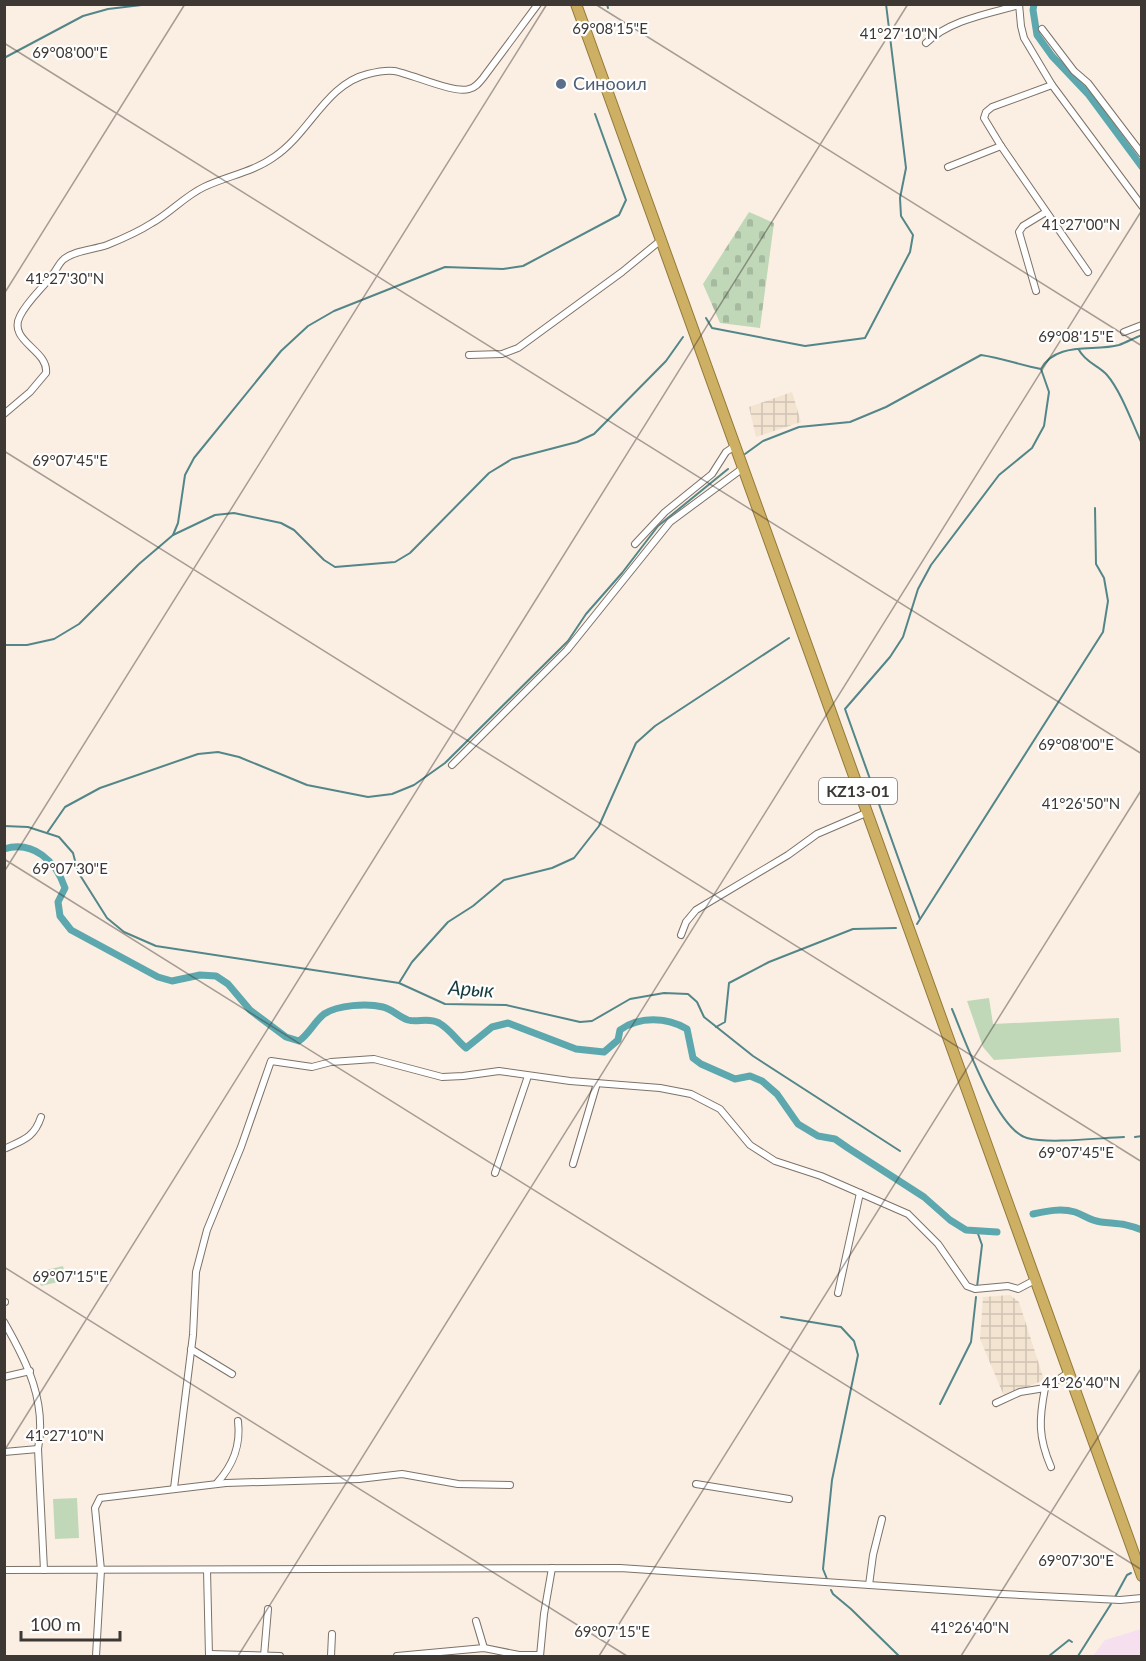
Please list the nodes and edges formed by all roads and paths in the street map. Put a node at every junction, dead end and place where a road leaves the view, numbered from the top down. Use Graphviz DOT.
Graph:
graph roads {
  1 [pos="538,4"];
  2 [pos="576,4"];
  3 [pos="1019,5"];
  4 [pos="1042,29"];
  5 [pos="926,43"];
  6 [pos="1052,85"];
  7 [pos="1001,146"];
  8 [pos="1142,154"];
  9 [pos="948,167"];
  10 [pos="1142,206"];
  11 [pos="1046,212"];
  12 [pos="661,240"];
  13 [pos="1088,272"];
  14 [pos="1036,291"];
  15 [pos="1142,325"];
  16 [pos="1124,332"];
  17 [pos="469,354"];
  18 [pos="4,414"];
  19 [pos="735,446"];
  20 [pos="743,468"];
  21 [pos="635,544"];
  22 [pos="452,765"];
  23 [pos="866,813"];
  24 [pos="681,935"];
  25 [pos="528,1076"];
  26 [pos="597,1083"];
  27 [pos="41,1117"];
  28 [pos="4,1149"];
  29 [pos="573,1164"];
  30 [pos="495,1173"];
  31 [pos="860,1193"];
  32 [pos="1035,1280"];
  33 [pos="838,1293"];
  34 [pos="4,1322"];
  35 [pos="191,1349"];
  36 [pos="30,1371"];
  37 [pos="1068,1373"];
  38 [pos="232,1374"];
  39 [pos="4,1377"];
  40 [pos="1045,1388"];
  41 [pos="996,1403"];
  42 [pos="238,1421"];
  43 [pos="38,1449"];
  44 [pos="4,1452"];
  45 [pos="1051,1467"];
  46 [pos="216,1484"];
  47 [pos="696,1484"];
  48 [pos="510,1485"];
  49 [pos="174,1488"];
  50 [pos="789,1499"];
  51 [pos="882,1519"];
  52 [pos="552,1568"];
  53 [pos="4,1570"];
  54 [pos="44,1570"];
  55 [pos="101,1570"];
  56 [pos="207,1570"];
  57 [pos="1142,1576"];
  58 [pos="869,1585"];
  59 [pos="1142,1598"];
  60 [pos="268,1609"];
  61 [pos="476,1621"];
  62 [pos="332,1634"];
  63 [pos="484,1648"];
  64 [pos="209,1655"];
  65 [pos="540,1655"];
  66 [pos="96,1656"];
  67 [pos="264,1656"];
  68 [pos="280,1656"];
  69 [pos="331,1656"];
  70 [pos="397,1656"];
  71 [pos="419,1656"];
  1 -- 18 [label="street"];
  2 -- 12 [label="highway, KZ13-01"];
  3 -- 5 [label="street"];
  3 -- 6 [label="street"];
  4 -- 8 [label="street"];
  6 -- 7 [label="street"];
  6 -- 10 [label="street"];
  7 -- 9 [label="street"];
  7 -- 11 [label="street"];
  11 -- 13 [label="street"];
  11 -- 14 [label="street"];
  12 -- 17 [label="street"];
  12 -- 19 [label="highway, KZ13-01"];
  15 -- 16 [label="street"];
  19 -- 20 [label="highway, KZ13-01"];
  19 -- 21 [label="street"];
  20 -- 22 [label="street"];
  20 -- 23 [label="highway, KZ13-01"];
  23 -- 24 [label="street"];
  23 -- 32 [label="highway, KZ13-01"];
  25 -- 26 [label="street"];
  25 -- 30 [label="street"];
  25 -- 35 [label="street"];
  26 -- 29 [label="street"];
  26 -- 31 [label="street"];
  27 -- 28 [label="street"];
  31 -- 32 [label="street"];
  31 -- 33 [label="street"];
  32 -- 37 [label="highway, KZ13-01"];
  34 -- 36 [label="street"];
  35 -- 38 [label="street"];
  35 -- 49 [label="street"];
  36 -- 39 [label="street"];
  36 -- 43 [label="street"];
  37 -- 40 [label="street"];
  37 -- 57 [label="highway, KZ13-01"];
  40 -- 41 [label="street"];
  40 -- 45 [label="street"];
  42 -- 46 [label="street"];
  43 -- 44 [label="street"];
  43 -- 54 [label="street"];
  46 -- 48 [label="street"];
  46 -- 49 [label="street"];
  47 -- 50 [label="street"];
  49 -- 55 [label="street"];
  51 -- 58 [label="street"];
  52 -- 56 [label="street"];
  52 -- 58 [label="street"];
  52 -- 65 [label="street"];
  53 -- 54 [label="street"];
  54 -- 55 [label="street"];
  55 -- 56 [label="street"];
  55 -- 66 [label="street"];
  56 -- 64 [label="street"];
  58 -- 59 [label="street"];
  60 -- 67 [label="street"];
  61 -- 63 [label="street"];
  62 -- 69 [label="street"];
  63 -- 65 [label="street"];
  63 -- 71 [label="street"];
  64 -- 67 [label="street"];
  67 -- 68 [label="street"];
  70 -- 71 [label="street"];
}
